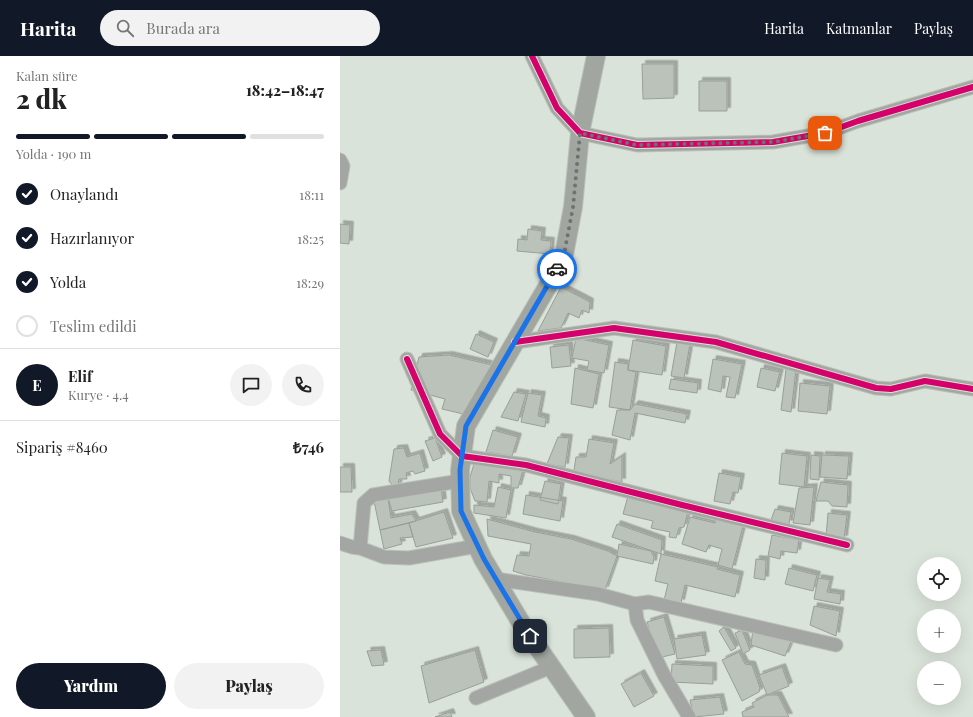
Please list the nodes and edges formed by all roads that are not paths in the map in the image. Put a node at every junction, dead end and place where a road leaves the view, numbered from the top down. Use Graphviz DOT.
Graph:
graph roads {
  1 [pos="532,56"];
  2 [pos="596,56"];
  3 [pos="973,87"];
  4 [pos="580,133"];
  5 [pos="340,160"];
  6 [pos="340,183"];
  7 [pos="515,342"];
  8 [pos="407,359"];
  9 [pos="973,389"];
  10 [pos="462,456"];
  11 [pos="460,481"];
  12 [pos="340,543"];
  13 [pos="847,545"];
  14 [pos="477,546"];
  15 [pos="360,548"];
  16 [pos="495,578"];
  17 [pos="635,604"];
  18 [pos="836,645"];
  19 [pos="551,667"];
  20 [pos="476,698"];
  21 [pos="586,717"];
  22 [pos="689,717"];
  1 -- 4 [label="street"];
  2 -- 4 [label="main road"];
  3 -- 4 [label="street"];
  4 -- 7 [label="main road"];
  5 -- 6 [label="street"];
  7 -- 9 [label="street"];
  7 -- 10 [label="main road"];
  8 -- 10 [label="street"];
  10 -- 11 [label="main road"];
  10 -- 13 [label="street"];
  11 -- 14 [label="main road"];
  11 -- 15 [label="street"];
  12 -- 15 [label="street"];
  14 -- 15 [label="street"];
  14 -- 16 [label="main road"];
  16 -- 17 [label="street"];
  16 -- 19 [label="main road"];
  17 -- 18 [label="street"];
  17 -- 22 [label="street"];
  19 -- 20 [label="street"];
  19 -- 21 [label="main road"];
}
